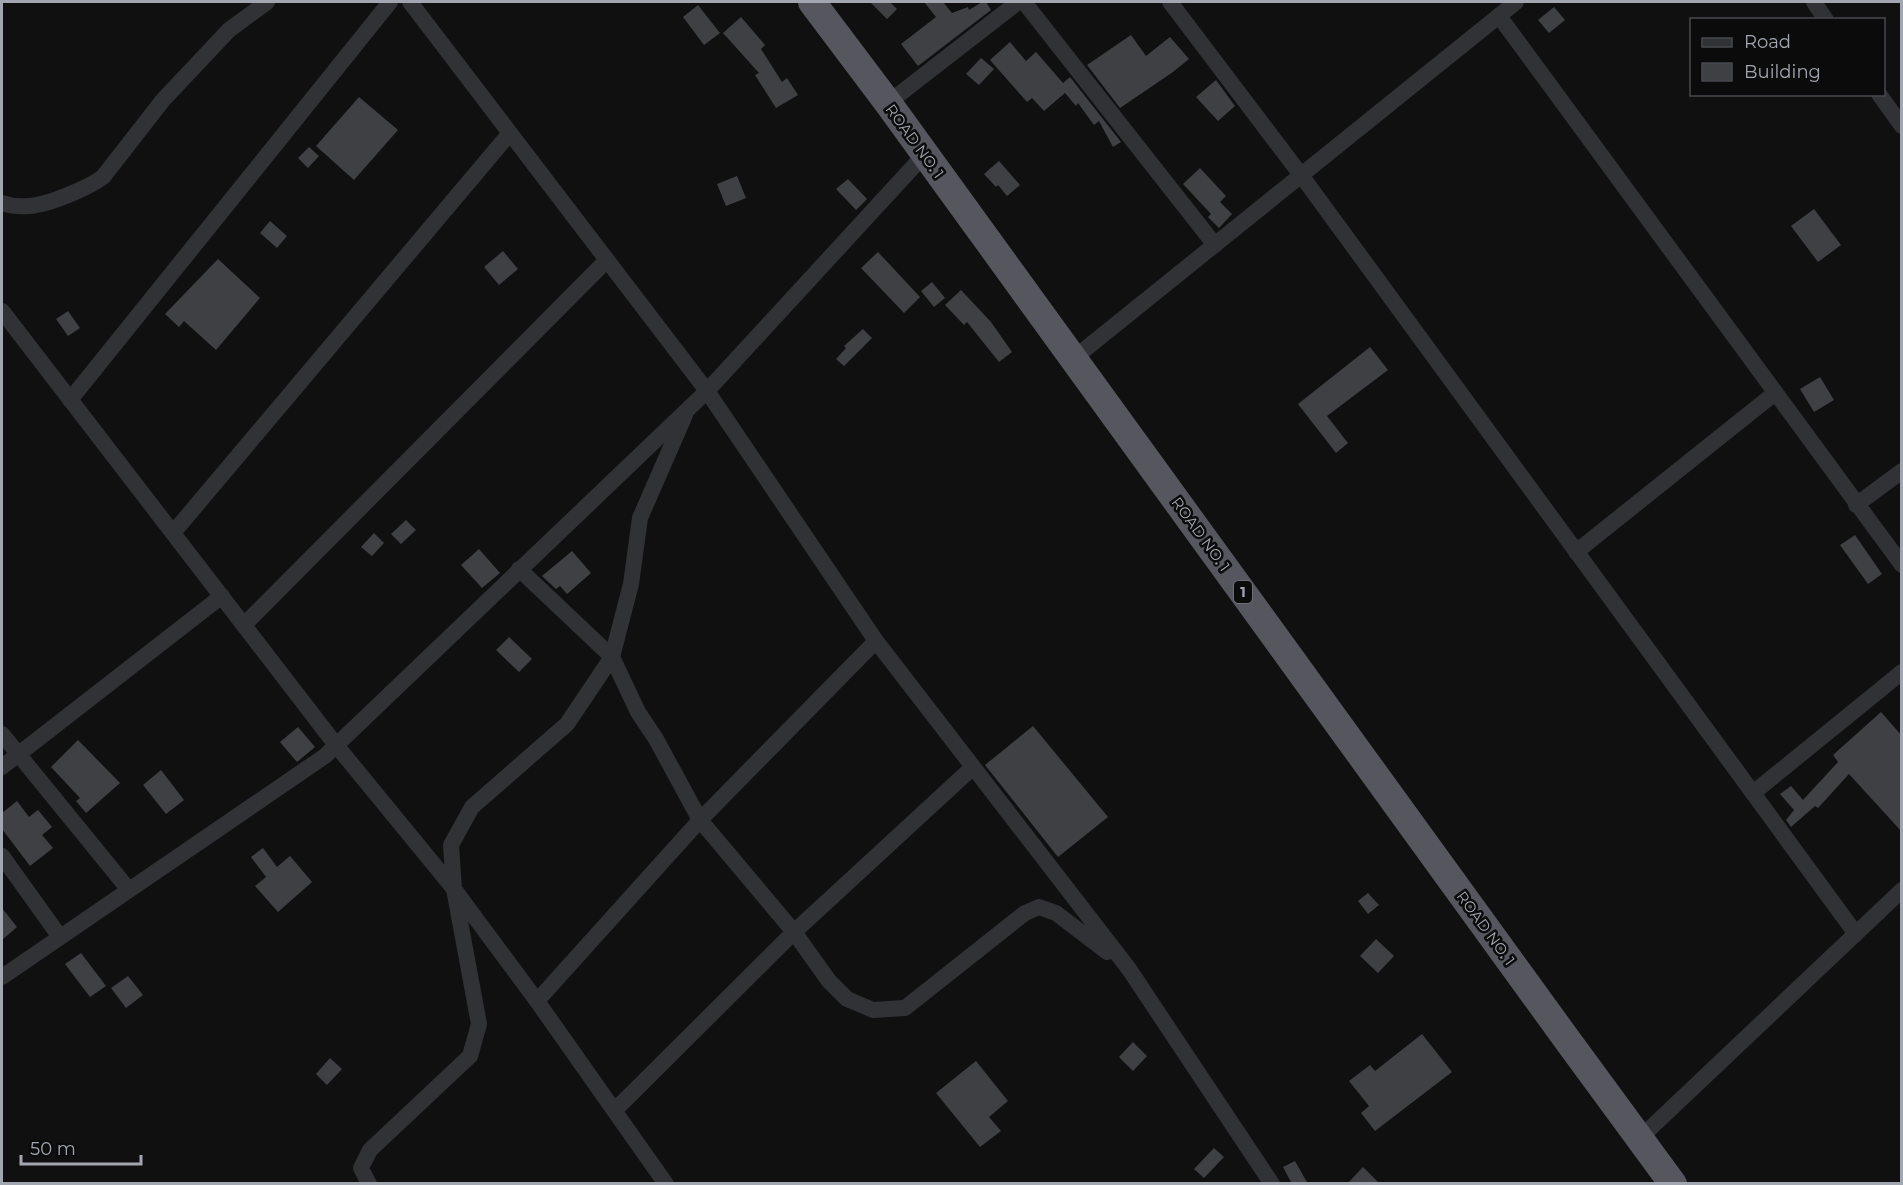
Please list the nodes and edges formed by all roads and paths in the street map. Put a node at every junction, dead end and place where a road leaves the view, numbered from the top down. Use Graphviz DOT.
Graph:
graph roads {
  1 [pos="267,2"];
  2 [pos="390,2"];
  3 [pos="410,2"];
  4 [pos="812,2"];
  5 [pos="1018,2"];
  6 [pos="1024,2"];
  7 [pos="1170,2"];
  8 [pos="1516,2"];
  9 [pos="1814,2"];
  10 [pos="1499,16"];
  11 [pos="1825,18"];
  12 [pos="1881,96"];
  13 [pos="888,103"];
  14 [pos="1902,126"];
  15 [pos="510,133"];
  16 [pos="925,154"];
  17 [pos="1300,175"];
  18 [pos="2,203"];
  19 [pos="1215,245"];
  20 [pos="607,260"];
  21 [pos="2,311"];
  22 [pos="1073,359"];
  23 [pos="706,391"];
  24 [pos="1775,393"];
  25 [pos="70,400"];
  26 [pos="688,409"];
  27 [pos="1902,471"];
  28 [pos="1856,505"];
  29 [pos="173,533"];
  30 [pos="1576,552"];
  31 [pos="1902,565"];
  32 [pos="519,569"];
  33 [pos="222,597"];
  34 [pos="244,625"];
  35 [pos="876,641"];
  36 [pos="612,657"];
  37 [pos="1902,672"];
  38 [pos="2,734"];
  39 [pos="336,745"];
  40 [pos="18,755"];
  41 [pos="973,767"];
  42 [pos="2,768"];
  43 [pos="1753,793"];
  44 [pos="700,820"];
  45 [pos="2,856"];
  46 [pos="454,889"];
  47 [pos="129,890"];
  48 [pos="1902,890"];
  49 [pos="794,932"];
  50 [pos="1856,934"];
  51 [pos="60,937"];
  52 [pos="1129,969"];
  53 [pos="2,977"];
  54 [pos="537,1001"];
  55 [pos="615,1110"];
  56 [pos="1640,1138"];
  57 [pos="369,1184"];
  58 [pos="666,1184"];
  59 [pos="1272,1184"];
  60 [pos="1673,1184"];
  1 -- 18 [label="street"];
  2 -- 25 [label="street"];
  3 -- 15 [label="street"];
  4 -- 13 [label="highway, ROAD NO. 1 / 1"];
  5 -- 13 [label="street"];
  6 -- 19 [label="street"];
  7 -- 17 [label="street"];
  8 -- 10 [label="street"];
  9 -- 11 [label="street"];
  10 -- 17 [label="street"];
  10 -- 24 [label="street"];
  12 -- 14 [label="street"];
  13 -- 16 [label="highway, ROAD NO. 1 / 1"];
  15 -- 20 [label="street"];
  15 -- 29 [label="street"];
  16 -- 22 [label="highway, ROAD NO. 1 / 1"];
  16 -- 23 [label="street"];
  17 -- 19 [label="street"];
  17 -- 30 [label="street"];
  19 -- 22 [label="street"];
  20 -- 23 [label="street"];
  20 -- 34 [label="street"];
  21 -- 25 [label="street"];
  22 -- 56 [label="highway, ROAD NO. 1 / 1"];
  23 -- 26 [label="street"];
  23 -- 35 [label="street"];
  24 -- 28 [label="street"];
  24 -- 30 [label="street"];
  25 -- 29 [label="street"];
  26 -- 32 [label="street"];
  26 -- 36 [label="street"];
  27 -- 28 [label="street"];
  28 -- 31 [label="street"];
  29 -- 33 [label="street"];
  30 -- 43 [label="street"];
  32 -- 36 [label="street"];
  32 -- 39 [label="street"];
  33 -- 34 [label="street"];
  33 -- 40 [label="street"];
  34 -- 39 [label="street"];
  35 -- 41 [label="street"];
  35 -- 44 [label="street"];
  36 -- 44 [label="street"];
  36 -- 46 [label="street"];
  37 -- 43 [label="street"];
  38 -- 40 [label="street"];
  39 -- 46 [label="street"];
  39 -- 47 [label="street"];
  40 -- 42 [label="street"];
  40 -- 47 [label="street"];
  41 -- 49 [label="street"];
  41 -- 52 [label="street"];
  43 -- 50 [label="street"];
  44 -- 49 [label="street"];
  44 -- 54 [label="street"];
  45 -- 51 [label="street"];
  46 -- 54 [label="street"];
  46 -- 57 [label="street"];
  47 -- 51 [label="street"];
  48 -- 50 [label="street"];
  49 -- 52 [label="street"];
  49 -- 55 [label="street"];
  50 -- 56 [label="street"];
  51 -- 53 [label="street"];
  52 -- 59 [label="street"];
  54 -- 55 [label="street"];
  55 -- 58 [label="street"];
  56 -- 60 [label="highway, ROAD NO. 1 / 1"];
}
